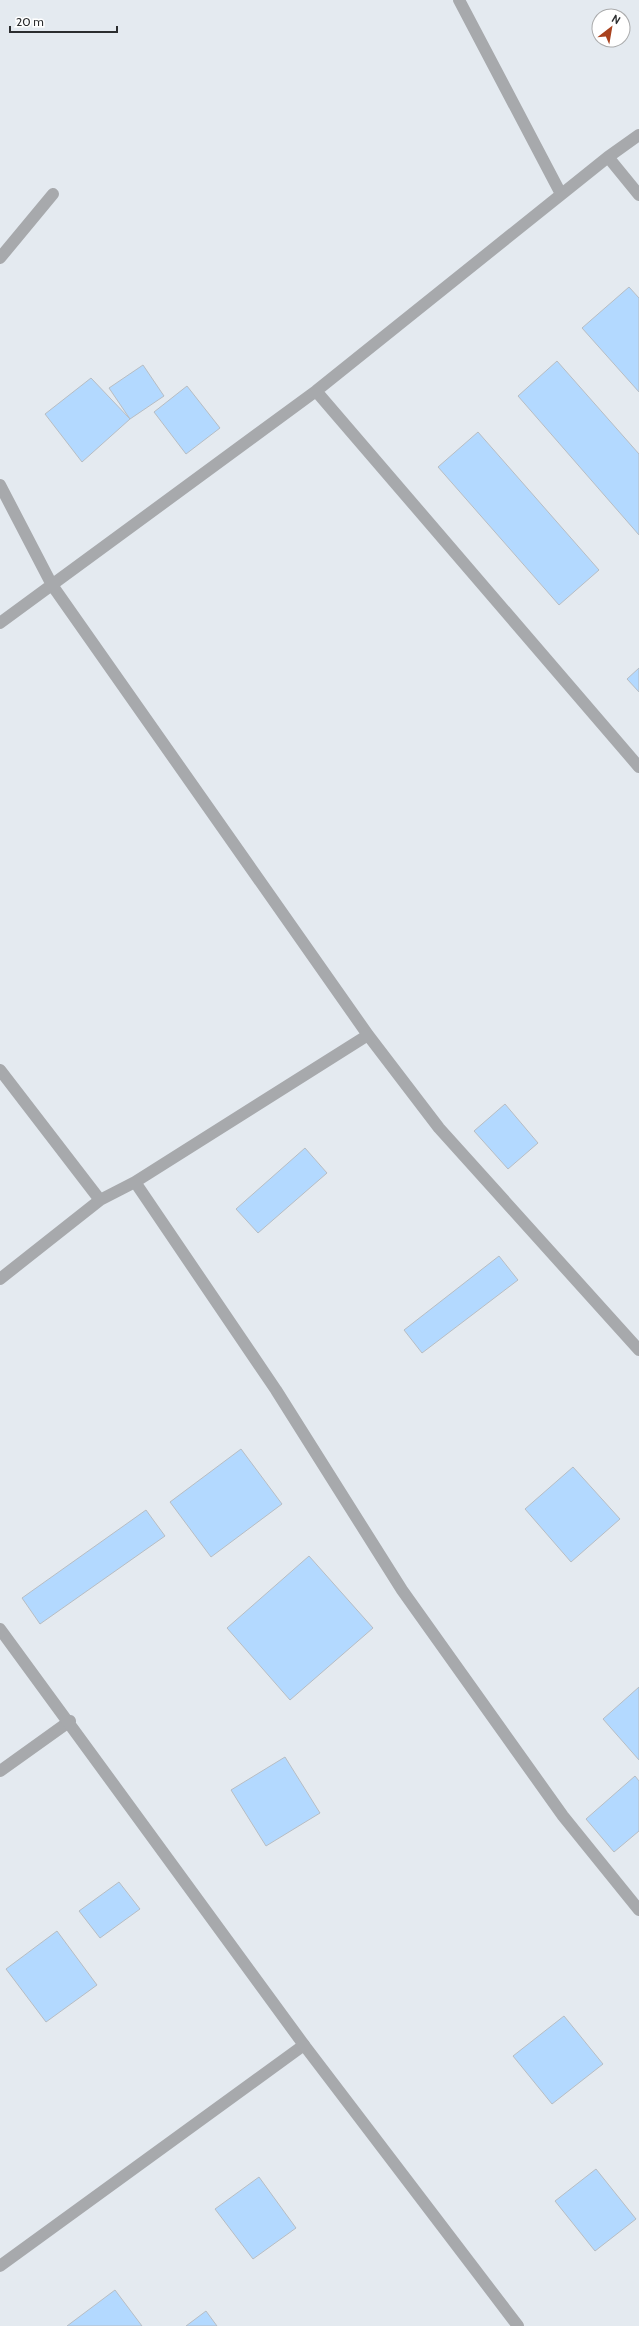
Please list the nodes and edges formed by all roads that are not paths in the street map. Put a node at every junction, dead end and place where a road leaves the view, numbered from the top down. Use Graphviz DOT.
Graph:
graph roads {
  1 [pos="459,0"];
  2 [pos="639,135"];
  3 [pos="608,157"];
  4 [pos="53,194"];
  5 [pos="562,194"];
  6 [pos="639,195"];
  7 [pos="0,258"];
  8 [pos="316,391"];
  9 [pos="0,485"];
  10 [pos="52,585"];
  11 [pos="0,623"];
  12 [pos="639,767"];
  13 [pos="368,1035"];
  14 [pos="0,1070"];
  15 [pos="135,1182"];
  16 [pos="100,1200"];
  17 [pos="0,1279"];
  18 [pos="639,1350"];
  19 [pos="0,1629"];
  20 [pos="70,1721"];
  21 [pos="0,1771"];
  22 [pos="639,1910"];
  23 [pos="304,2045"];
  24 [pos="0,2266"];
  25 [pos="518,2326"];
  1 -- 5 [label="street"];
  2 -- 3 [label="street"];
  3 -- 5 [label="street"];
  3 -- 6 [label="street"];
  4 -- 7 [label="street"];
  5 -- 8 [label="street"];
  8 -- 10 [label="street"];
  8 -- 12 [label="street"];
  9 -- 10 [label="street"];
  10 -- 11 [label="street"];
  10 -- 13 [label="street"];
  13 -- 15 [label="street"];
  13 -- 18 [label="street"];
  14 -- 16 [label="street"];
  15 -- 16 [label="street"];
  15 -- 22 [label="street"];
  16 -- 17 [label="street"];
  19 -- 20 [label="street"];
  20 -- 21 [label="street"];
  20 -- 23 [label="street"];
  23 -- 24 [label="street"];
  23 -- 25 [label="street"];
}
